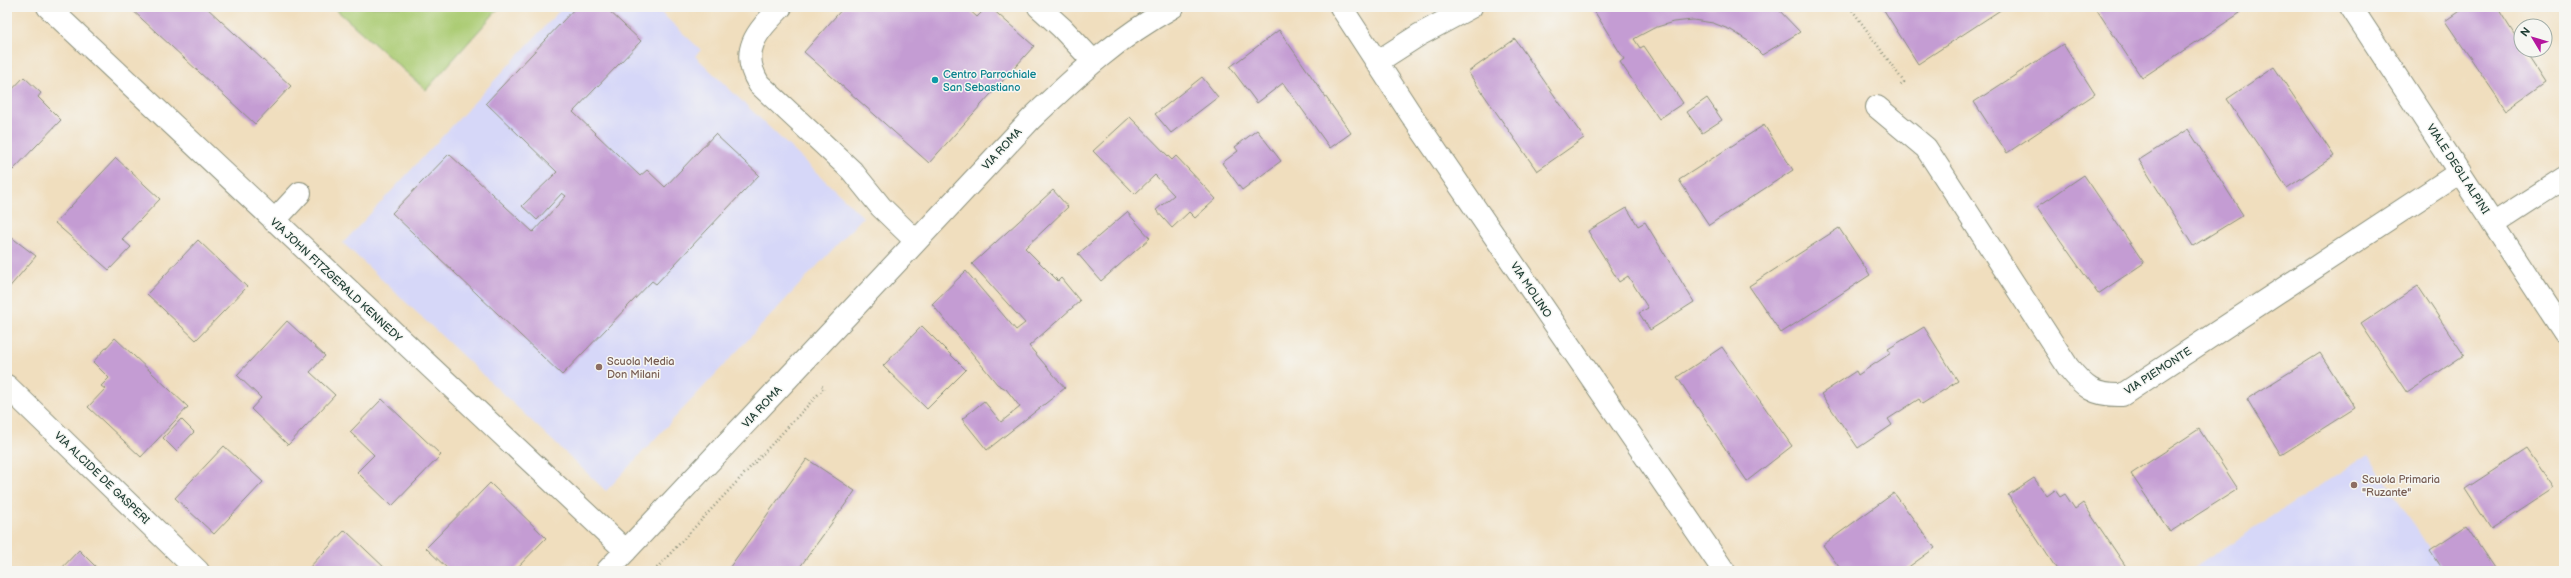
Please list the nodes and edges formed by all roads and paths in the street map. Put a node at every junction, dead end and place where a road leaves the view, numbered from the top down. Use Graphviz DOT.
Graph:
graph roads {
  1 [pos="48,7"];
  2 [pos="781,7"];
  3 [pos="1038,7"];
  4 [pos="1173,7"];
  5 [pos="1341,7"];
  6 [pos="1471,7"];
  7 [pos="1850,7"];
  8 [pos="2351,7"];
  9 [pos="1092,60"];
  10 [pos="1377,62"];
  11 [pos="1877,107"];
  12 [pos="2460,172"];
  13 [pos="2564,178"];
  14 [pos="300,193"];
  15 [pos="274,221"];
  16 [pos="2493,224"];
  17 [pos="916,241"];
  18 [pos="2564,332"];
  19 [pos="7,386"];
  20 [pos="626,551"];
  21 [pos="198,571"];
  22 [pos="607,571"];
  23 [pos="1724,571"];
  1 -- 15 [label="street, VIA JOHN FITZGERALD KENNEDY"];
  2 -- 17 [label="street"];
  3 -- 9 [label="street"];
  4 -- 9 [label="street, VIA ROMA"];
  5 -- 10 [label="street, VIA MOLINO"];
  6 -- 10 [label="street"];
  7 -- 11 [label="path"];
  8 -- 12 [label="street, VIALE DEGLI ALPINI"];
  9 -- 17 [label="street, VIA ROMA"];
  10 -- 23 [label="street, VIA MOLINO"];
  11 -- 12 [label="street, VIA PIEMONTE"];
  12 -- 16 [label="street, VIALE DEGLI ALPINI"];
  13 -- 16 [label="street"];
  14 -- 15 [label="street"];
  15 -- 20 [label="street, VIA JOHN FITZGERALD KENNEDY"];
  16 -- 18 [label="street, VIALE DEGLI ALPINI"];
  17 -- 20 [label="street, VIA ROMA"];
  19 -- 21 [label="street, VIA ALCIDE DE GASPERI"];
  20 -- 22 [label="street, VIA ROMA"];
}
